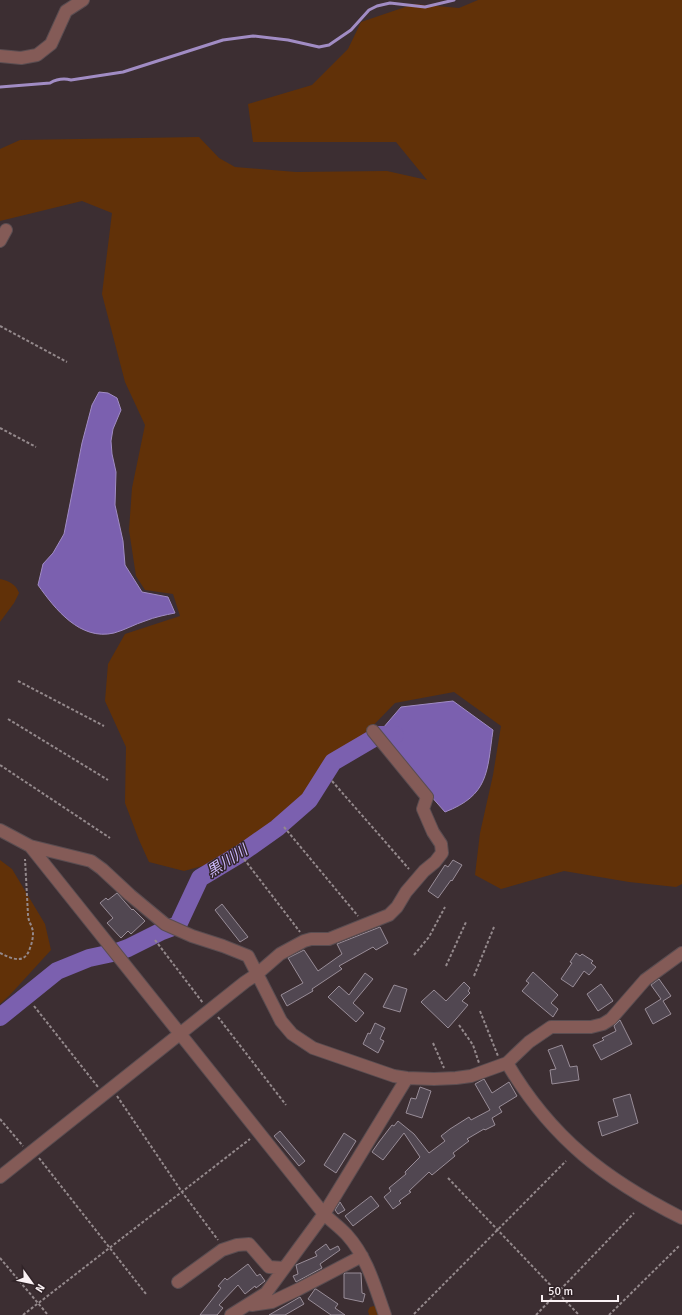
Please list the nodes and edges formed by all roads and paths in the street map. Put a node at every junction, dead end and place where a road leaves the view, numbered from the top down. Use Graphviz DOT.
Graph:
graph roads {
  1 [pos="83,0"];
  2 [pos="0,56"];
  3 [pos="6,230"];
  4 [pos="0,241"];
  5 [pos="0,326"];
  6 [pos="67,362"];
  7 [pos="0,428"];
  8 [pos="36,447"];
  9 [pos="18,681"];
  10 [pos="8,719"];
  11 [pos="104,726"];
  12 [pos="374,731"];
  13 [pos="0,765"];
  14 [pos="108,780"];
  15 [pos="332,781"];
  16 [pos="284,827"];
  17 [pos="0,830"];
  18 [pos="110,838"];
  19 [pos="28,845"];
  20 [pos="244,859"];
  21 [pos="409,869"];
  22 [pos="445,907"];
  23 [pos="358,916"];
  24 [pos="466,922"];
  25 [pos="494,927"];
  26 [pos="304,936"];
  27 [pos="155,940"];
  28 [pos="0,953"];
  29 [pos="682,953"];
  30 [pos="414,955"];
  31 [pos="446,966"];
  32 [pos="257,974"];
  33 [pos="474,976"];
  34 [pos="34,1006"];
  35 [pos="206,1006"];
  36 [pos="480,1011"];
  37 [pos="216,1015"];
  38 [pos="459,1025"];
  39 [pos="180,1034"];
  40 [pos="433,1043"];
  41 [pos="504,1063"];
  42 [pos="444,1068"];
  43 [pos="481,1069"];
  44 [pos="407,1078"];
  45 [pos="100,1090"];
  46 [pos="114,1092"];
  47 [pos="286,1104"];
  48 [pos="0,1119"];
  49 [pos="252,1137"];
  50 [pos="25,1149"];
  51 [pos="36,1154"];
  52 [pos="566,1161"];
  53 [pos="0,1177"];
  54 [pos="448,1178"];
  55 [pos="182,1192"];
  56 [pos="634,1213"];
  57 [pos="324,1214"];
  58 [pos="682,1218"];
  59 [pos="497,1230"];
  60 [pos="222,1246"];
  61 [pos="678,1246"];
  62 [pos="110,1248"];
  63 [pos="362,1256"];
  64 [pos="0,1258"];
  65 [pos="284,1268"];
  66 [pos="178,1282"];
  67 [pos="558,1293"];
  68 [pos="146,1294"];
  69 [pos="39,1303"];
  70 [pos="243,1307"];
  71 [pos="414,1314"];
  72 [pos="23,1315"];
  73 [pos="48,1315"];
  74 [pos="231,1315"];
  75 [pos="385,1315"];
  76 [pos="536,1315"];
  77 [pos="579,1315"];
  78 [pos="609,1315"];
  1 -- 2 [label="street"];
  3 -- 4 [label="street"];
  5 -- 6 [label="path"];
  7 -- 8 [label="path"];
  9 -- 11 [label="path"];
  10 -- 14 [label="path"];
  12 -- 32 [label="street"];
  13 -- 18 [label="path"];
  15 -- 21 [label="path"];
  16 -- 23 [label="path"];
  17 -- 19 [label="street"];
  19 -- 28 [label="path"];
  19 -- 32 [label="street"];
  19 -- 39 [label="street"];
  20 -- 26 [label="path"];
  22 -- 30 [label="path"];
  24 -- 31 [label="path"];
  25 -- 33 [label="path"];
  27 -- 35 [label="path"];
  29 -- 41 [label="street"];
  32 -- 39 [label="street"];
  32 -- 44 [label="street"];
  34 -- 45 [label="path"];
  36 -- 41 [label="path"];
  37 -- 47 [label="path"];
  38 -- 43 [label="path"];
  39 -- 53 [label="street"];
  39 -- 57 [label="street"];
  40 -- 42 [label="path"];
  41 -- 44 [label="street"];
  41 -- 58 [label="street"];
  44 -- 57 [label="street"];
  46 -- 55 [label="path"];
  48 -- 50 [label="path"];
  49 -- 55 [label="path"];
  51 -- 62 [label="path"];
  52 -- 59 [label="path"];
  54 -- 59 [label="path"];
  55 -- 60 [label="path"];
  55 -- 62 [label="path"];
  56 -- 67 [label="path"];
  57 -- 63 [label="street"];
  57 -- 65 [label="street"];
  59 -- 67 [label="path"];
  59 -- 71 [label="path"];
  61 -- 78 [label="path"];
  62 -- 68 [label="path"];
  62 -- 69 [label="path"];
  63 -- 70 [label="street"];
  63 -- 75 [label="street"];
  64 -- 69 [label="path"];
  65 -- 66 [label="street"];
  65 -- 70 [label="street"];
  67 -- 76 [label="path"];
  67 -- 77 [label="path"];
  69 -- 72 [label="path"];
  69 -- 73 [label="path"];
  70 -- 74 [label="street"];
}
